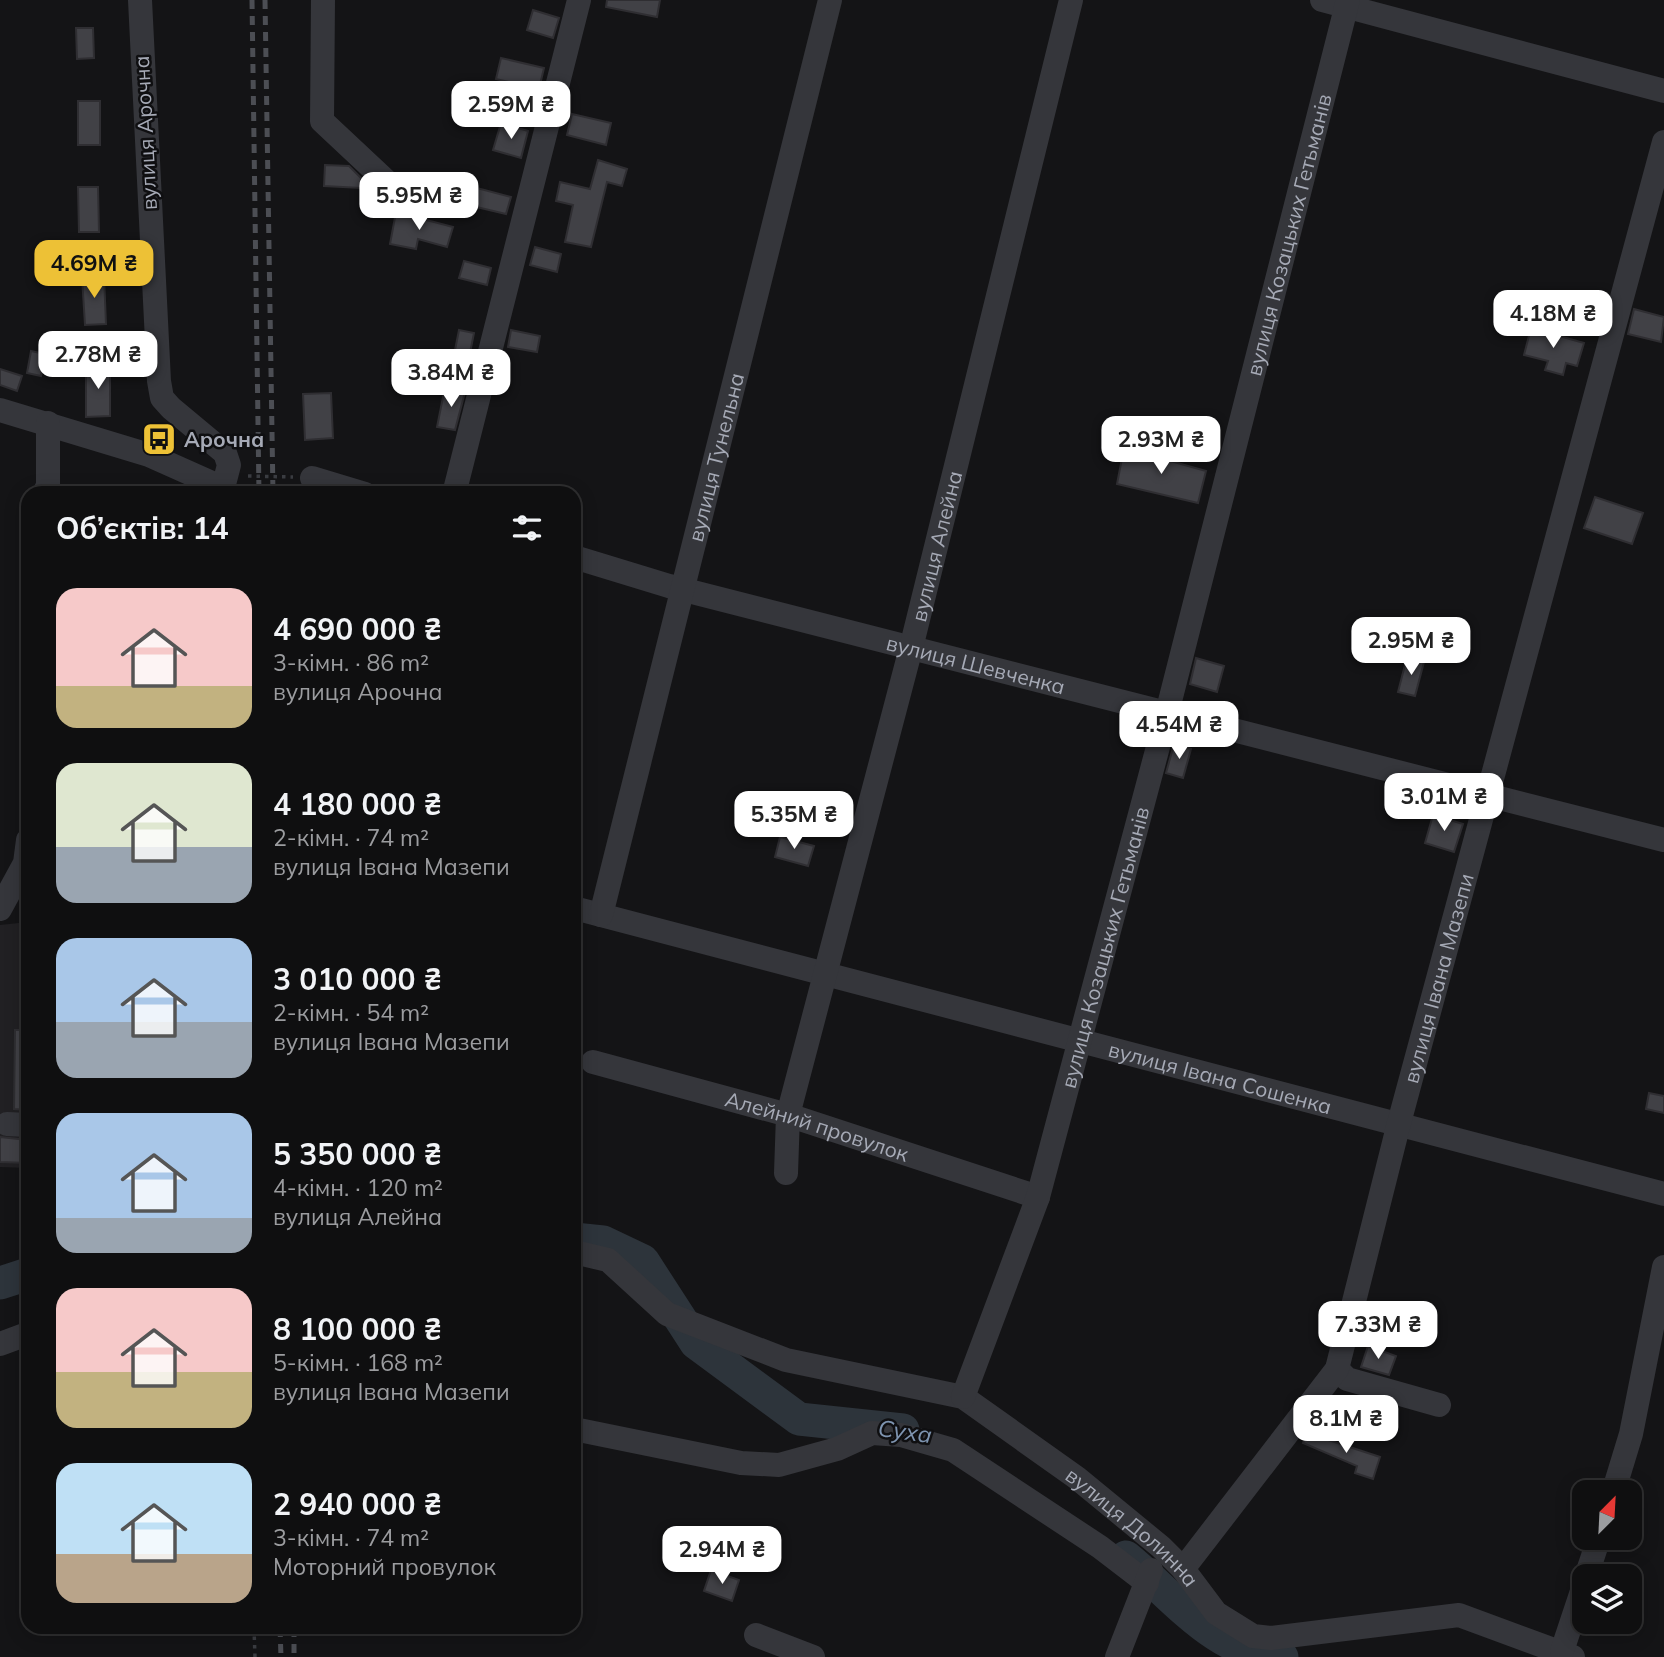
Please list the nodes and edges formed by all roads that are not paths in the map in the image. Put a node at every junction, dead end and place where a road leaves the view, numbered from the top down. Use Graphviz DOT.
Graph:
graph roads {
  1 [pos="140,0"];
  2 [pos="323,0"];
  3 [pos="579,0"];
  4 [pos="830,0"];
  5 [pos="1071,0"];
  6 [pos="1322,0"];
  7 [pos="1348,3"];
  8 [pos="1664,91"];
  9 [pos="1664,142"];
  10 [pos="385,180"];
  11 [pos="0,410"];
  12 [pos="48,423"];
  13 [pos="312,478"];
  14 [pos="47,486"];
  15 [pos="219,486"];
  16 [pos="224,486"];
  17 [pos="338,486"];
  18 [pos="456,486"];
  19 [pos="581,559"];
  20 [pos="681,589"];
  21 [pos="911,648"];
  22 [pos="1167,713"];
  23 [pos="1488,793"];
  24 [pos="1664,840"];
  25 [pos="21,870"];
  26 [pos="0,909"];
  27 [pos="581,910"];
  28 [pos="601,915"];
  29 [pos="823,973"];
  30 [pos="1080,1042"];
  31 [pos="593,1062"];
  32 [pos="788,1115"];
  33 [pos="1399,1122"];
  34 [pos="786,1173"];
  35 [pos="1664,1194"];
  36 [pos="1038,1197"];
  37 [pos="581,1254"];
  38 [pos="1664,1267"];
  39 [pos="21,1336"];
  40 [pos="0,1344"];
  41 [pos="1336,1369"];
  42 [pos="963,1397"];
  43 [pos="1439,1405"];
  44 [pos="581,1430"];
  45 [pos="1617,1480"];
  46 [pos="1158,1551"];
  47 [pos="1183,1569"];
  48 [pos="1147,1583"];
  49 [pos="1572,1634"];
  50 [pos="755,1635"];
  51 [pos="1567,1654"];
  52 [pos="813,1657"];
  53 [pos="1117,1657"];
  1 -- 16 [label="street, вулиця Арочна"];
  2 -- 10 [label="street"];
  3 -- 18 [label="street"];
  4 -- 20 [label="street, вулиця Тунельна"];
  5 -- 21 [label="street, вулиця Алейна"];
  6 -- 7 [label="street"];
  7 -- 8 [label="street"];
  7 -- 22 [label="street, вулиця Козацьких Гетьманів"];
  9 -- 23 [label="street, вулиця Івана Мазепи"];
  11 -- 12 [label="street"];
  12 -- 14 [label="street"];
  12 -- 15 [label="street, вулиця Арочна"];
  13 -- 17 [label="street"];
  19 -- 20 [label="street, вулиця Шевченка"];
  20 -- 21 [label="street, вулиця Шевченка"];
  20 -- 28 [label="street, вулиця Тунельна"];
  21 -- 22 [label="street, вулиця Шевченка"];
  21 -- 29 [label="street, вулиця Алейна"];
  22 -- 23 [label="street, вулиця Шевченка"];
  22 -- 30 [label="street, вулиця Козацьких Гетьманів"];
  23 -- 24 [label="street, вулиця Шевченка"];
  23 -- 33 [label="street, вулиця Івана Мазепи"];
  25 -- 26 [label="street"];
  27 -- 28 [label="street, вулиця Івана Сошенка"];
  28 -- 29 [label="street, вулиця Івана Сошенка"];
  29 -- 30 [label="street, вулиця Івана Сошенка"];
  29 -- 32 [label="street, вулиця Алейна"];
  30 -- 33 [label="street, вулиця Івана Сошенка"];
  30 -- 36 [label="street, вулиця Козацьких Гетьманів"];
  31 -- 32 [label="street, Алейний провулок"];
  32 -- 34 [label="street, вулиця Алейна"];
  32 -- 36 [label="street, Алейний провулок"];
  33 -- 35 [label="street, вулиця Івана Сошенка"];
  33 -- 41 [label="street, вулиця Івана Мазепи"];
  36 -- 42 [label="street, вулиця Козацьких Гетьманів"];
  37 -- 42 [label="street, вулиця Долинна"];
  38 -- 45 [label="street"];
  39 -- 40 [label="street"];
  41 -- 43 [label="street"];
  41 -- 47 [label="street, вулиця Івана Мазепи"];
  42 -- 46 [label="street, вулиця Долинна"];
  44 -- 48 [label="street, вулиця Долинна"];
  46 -- 47 [label="street, вулиця Долинна"];
  46 -- 48 [label="street"];
  47 -- 51 [label="street, вулиця Долинна"];
  48 -- 53 [label="street"];
  49 -- 51 [label="street"];
  50 -- 52 [label="street"];
}
